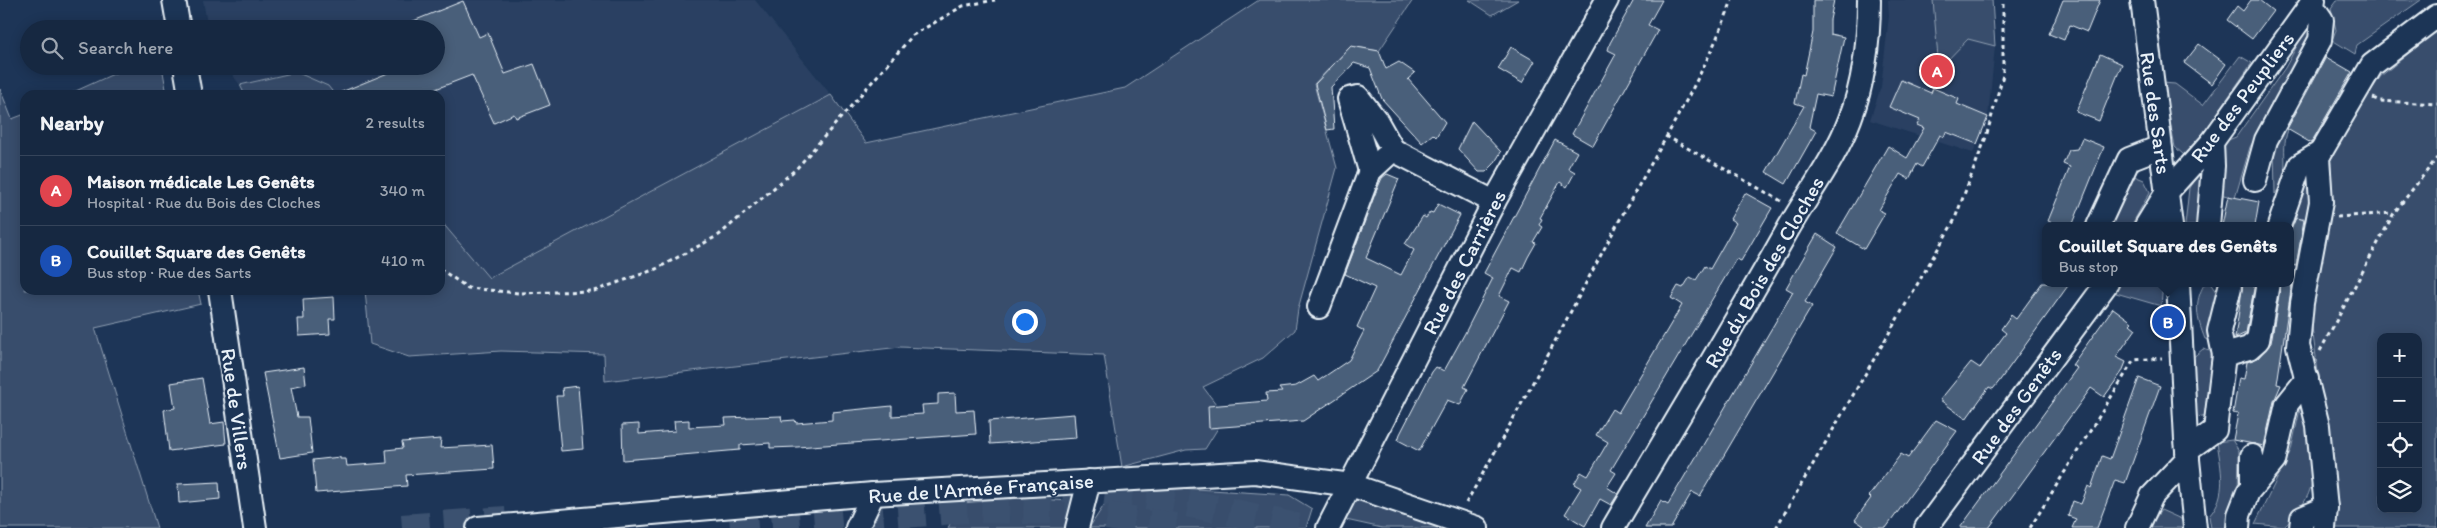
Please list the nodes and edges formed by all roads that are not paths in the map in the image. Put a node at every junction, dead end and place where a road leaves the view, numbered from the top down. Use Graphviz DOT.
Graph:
graph roads {
  1 [pos="174,0"];
  2 [pos="1607,0"];
  3 [pos="1869,0"];
  4 [pos="2142,0"];
  5 [pos="2312,2"];
  6 [pos="2437,16"];
  7 [pos="177,20"];
  8 [pos="187,75"];
  9 [pos="189,90"];
  10 [pos="2212,142"];
  11 [pos="2160,147"];
  12 [pos="1393,150"];
  13 [pos="2320,153"];
  14 [pos="1370,171"];
  15 [pos="2255,180"];
  16 [pos="2167,192"];
  17 [pos="1494,202"];
  18 [pos="2100,222"];
  19 [pos="2148,222"];
  20 [pos="2171,222"];
  21 [pos="2208,222"];
  22 [pos="2280,222"];
  23 [pos="2104,287"];
  24 [pos="2181,287"];
  25 [pos="2230,287"];
  26 [pos="2267,287"];
  27 [pos="221,295"];
  28 [pos="1318,307"];
  29 [pos="2224,355"];
  30 [pos="2307,379"];
  31 [pos="2188,454"];
  32 [pos="2252,456"];
  33 [pos="1089,481"];
  34 [pos="1351,485"];
  35 [pos="2252,486"];
  36 [pos="873,494"];
  37 [pos="2325,518"];
  38 [pos="626,521"];
  39 [pos="1467,524"];
  40 [pos="255,528"];
  41 [pos="478,528"];
  42 [pos="857,528"];
  43 [pos="1077,528"];
  44 [pos="1328,528"];
  45 [pos="1613,528"];
  46 [pos="1926,528"];
  47 [pos="2137,528"];
  48 [pos="2195,528"];
  49 [pos="2238,528"];
  50 [pos="2301,528"];
  1 -- 7 [label="street"];
  2 -- 17 [label="street, Rue des Carrières"];
  3 -- 45 [label="street, Rue du Bois des Cloches"];
  4 -- 11 [label="street, Rue des Sarts"];
  5 -- 10 [label="street, Rue des Peupliers"];
  5 -- 15 [label="street"];
  6 -- 13 [label="street"];
  8 -- 9 [label="street"];
  10 -- 16 [label="street, Rue des Peupliers"];
  10 -- 21 [label="street"];
  11 -- 16 [label="street, Rue des Sarts"];
  11 -- 18 [label="street"];
  12 -- 14 [label="street"];
  12 -- 14 [label="street"];
  12 -- 17 [label="street"];
  13 -- 22 [label="street"];
  13 -- 30 [label="street"];
  14 -- 28 [label="street"];
  16 -- 19 [label="street"];
  16 -- 20 [label="street, Rue des Sarts"];
  17 -- 34 [label="street, Rue des Carrières"];
  23 -- 46 [label="street, Rue des Genêts"];
  24 -- 31 [label="street"];
  25 -- 29 [label="street"];
  26 -- 29 [label="street"];
  27 -- 40 [label="street, Rue de Villers"];
  29 -- 31 [label="street"];
  30 -- 35 [label="street"];
  30 -- 37 [label="street"];
  31 -- 47 [label="street"];
  31 -- 48 [label="street"];
  32 -- 35 [label="street"];
  33 -- 34 [label="street, Rue de l'Armée Française"];
  33 -- 36 [label="street, Rue de l'Armée Française"];
  33 -- 43 [label="street"];
  34 -- 39 [label="street, Rue de l'Armée Française"];
  34 -- 44 [label="street, Rue des Carrières"];
  35 -- 49 [label="street"];
  36 -- 38 [label="street, Rue de l'Armée Française"];
  36 -- 42 [label="street"];
  37 -- 50 [label="street"];
  38 -- 41 [label="street, Rue de l'Armée Française"];
}
